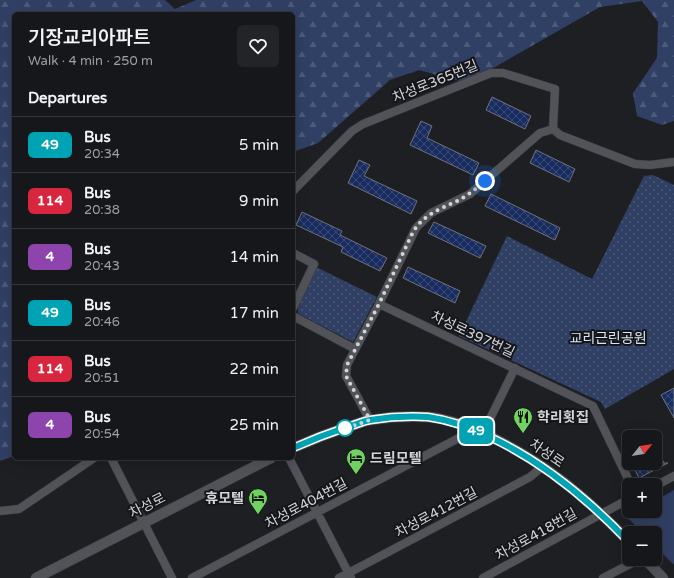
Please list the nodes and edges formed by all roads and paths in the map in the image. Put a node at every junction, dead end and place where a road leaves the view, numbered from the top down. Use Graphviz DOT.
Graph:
graph roads {
  1 [pos="553,129"];
  2 [pos="674,162"];
  3 [pos="295,189"];
  4 [pos="295,254"];
  5 [pos="295,304"];
  6 [pos="379,304"];
  7 [pos="295,317"];
  8 [pos="355,349"];
  9 [pos="514,368"];
  10 [pos="370,420"];
  11 [pos="478,432"];
  12 [pos="295,447"];
  13 [pos="91,460"];
  14 [pos="112,460"];
  15 [pos="267,460"];
  16 [pos="290,460"];
  17 [pos="543,466"];
  18 [pos="674,476"];
  19 [pos="628,478"];
  20 [pos="662,482"];
  21 [pos="622,503"];
  22 [pos="0,511"];
  23 [pos="317,512"];
  24 [pos="602,514"];
  25 [pos="144,522"];
  26 [pos="622,535"];
  27 [pos="626,566"];
  28 [pos="653,566"];
  29 [pos="350,576"];
  30 [pos="36,578"];
  31 [pos="172,578"];
  32 [pos="192,578"];
  33 [pos="339,578"];
  34 [pos="486,578"];
  35 [pos="603,578"];
  36 [pos="664,578"];
  1 -- 2 [label="street"];
  1 -- 3 [label="street, 차성로365번길"];
  1 -- 6 [label="street"];
  4 -- 5 [label="street"];
  6 -- 8 [label="street"];
  6 -- 9 [label="street, 차성로397번길"];
  7 -- 8 [label="street"];
  8 -- 10 [label="street"];
  9 -- 11 [label="street"];
  9 -- 19 [label="street, 차성로397번길"];
  10 -- 11 [label="main road, 차성로"];
  10 -- 12 [label="main road, 차성로"];
  11 -- 17 [label="main road, 차성로"];
  11 -- 23 [label="street, 차성로404번길"];
  13 -- 22 [label="street"];
  14 -- 25 [label="street"];
  15 -- 25 [label="main road, 차성로"];
  16 -- 23 [label="street"];
  17 -- 24 [label="main road, 차성로"];
  17 -- 29 [label="street, 차성로412번길"];
  18 -- 20 [label="street"];
  21 -- 24 [label="street, 차성로418번길"];
  23 -- 29 [label="street"];
  23 -- 32 [label="street, 차성로404번길"];
  24 -- 26 [label="main road, 차성로"];
  24 -- 34 [label="street, 차성로418번길"];
  25 -- 30 [label="main road, 차성로"];
  25 -- 31 [label="street"];
  27 -- 35 [label="street"];
  28 -- 36 [label="main road"];
  29 -- 33 [label="street, 차성로412번길"];
}
